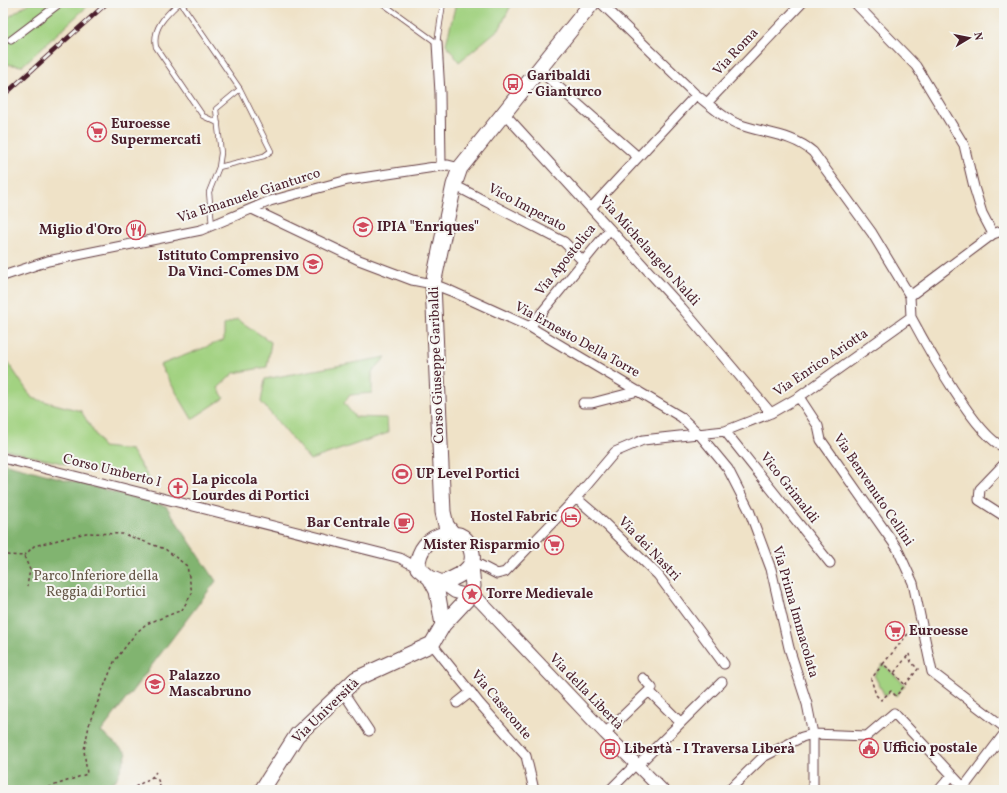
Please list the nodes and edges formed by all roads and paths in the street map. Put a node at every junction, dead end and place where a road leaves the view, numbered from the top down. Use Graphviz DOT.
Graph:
graph roads {
  1 [pos="60,3"];
  2 [pos="180,3"];
  3 [pos="382,3"];
  4 [pos="592,3"];
  5 [pos="601,3"];
  6 [pos="802,3"];
  7 [pos="855,3"];
  8 [pos="442,4"];
  9 [pos="11,40"];
  10 [pos="437,43"];
  11 [pos="538,69"];
  12 [pos="240,89"];
  13 [pos="696,95"];
  14 [pos="707,103"];
  15 [pos="503,112"];
  16 [pos="218,124"];
  17 [pos="638,157"];
  18 [pos="441,166"];
  19 [pos="219,168"];
  20 [pos="460,168"];
  21 [pos="454,185"];
  22 [pos="590,208"];
  23 [pos="252,209"];
  24 [pos="212,226"];
  25 [pos="610,229"];
  26 [pos="1004,230"];
  27 [pos="994,234"];
  28 [pos="583,261"];
  29 [pos="3,276"];
  30 [pos="433,284"];
  31 [pos="910,296"];
  32 [pos="911,317"];
  33 [pos="530,327"];
  34 [pos="638,391"];
  35 [pos="799,397"];
  36 [pos="583,403"];
  37 [pos="771,413"];
  38 [pos="725,431"];
  39 [pos="699,434"];
  40 [pos="1004,448"];
  41 [pos="3,458"];
  42 [pos="1004,464"];
  43 [pos="576,498"];
  44 [pos="443,512"];
  45 [pos="1004,516"];
  46 [pos="453,534"];
  47 [pos="435,537"];
  48 [pos="24,556"];
  49 [pos="400,558"];
  50 [pos="3,560"];
  51 [pos="419,561"];
  52 [pos="830,563"];
  53 [pos="471,564"];
  54 [pos="436,580"];
  55 [pos="27,586"];
  56 [pos="470,596"];
  57 [pos="443,625"];
  58 [pos="908,634"];
  59 [pos="432,644"];
  60 [pos="724,664"];
  61 [pos="883,664"];
  62 [pos="894,673"];
  63 [pos="643,678"];
  64 [pos="722,682"];
  65 [pos="905,685"];
  66 [pos="649,691"];
  67 [pos="343,692"];
  68 [pos="471,692"];
  69 [pos="457,703"];
  70 [pos="680,722"];
  71 [pos="1004,727"];
  72 [pos="369,731"];
  73 [pos="605,733"];
  74 [pos="813,734"];
  75 [pos="1004,734"];
  76 [pos="636,765"];
  77 [pos="156,772"];
  78 [pos="952,775"];
  79 [pos="152,777"];
  80 [pos="965,789"];
  81 [pos="41,790"];
  82 [pos="130,790"];
  83 [pos="161,790"];
  84 [pos="262,790"];
  85 [pos="534,790"];
  86 [pos="610,790"];
  87 [pos="662,790"];
  88 [pos="728,790"];
  89 [pos="813,790"];
  90 [pos="939,790"];
  1 -- 9 [label="street"];
  2 -- 12 [label="lane"];
  2 -- 16 [label="lane"];
  3 -- 10 [label="lane"];
  4 -- 11 [label="main road, Corso Giuseppe Garibaldi"];
  5 -- 13 [label="street"];
  6 -- 14 [label="street, Via Roma"];
  7 -- 27 [label="street"];
  8 -- 10 [label="lane"];
  10 -- 18 [label="street"];
  11 -- 15 [label="main road, Corso Giuseppe Garibaldi"];
  11 -- 17 [label="street"];
  12 -- 16 [label="lane"];
  12 -- 19 [label="lane"];
  13 -- 14 [label="street"];
  13 -- 17 [label="street"];
  14 -- 31 [label="street"];
  15 -- 20 [label="main road, Corso Giuseppe Garibaldi"];
  15 -- 22 [label="street, Via Michelangelo Naldi"];
  16 -- 19 [label="lane"];
  17 -- 22 [label="street"];
  18 -- 20 [label="street, Via Emanuele Gianturco"];
  18 -- 23 [label="street, Via Emanuele Gianturco"];
  19 -- 24 [label="lane"];
  20 -- 21 [label="main road, Corso Giuseppe Garibaldi"];
  21 -- 28 [label="street, Vico Imperato"];
  21 -- 30 [label="main road, Corso Giuseppe Garibaldi"];
  22 -- 25 [label="street, Via Michelangelo Naldi"];
  23 -- 24 [label="street, Via Emanuele Gianturco"];
  23 -- 30 [label="street, Via Ernesto Della Torre"];
  24 -- 29 [label="street, Via Emanuele Gianturco"];
  25 -- 28 [label="street, Via Apostolica"];
  25 -- 37 [label="street, Via Michelangelo Naldi"];
  26 -- 27 [label="street"];
  27 -- 31 [label="street"];
  28 -- 33 [label="street, Via Apostolica"];
  30 -- 33 [label="street, Via Ernesto Della Torre"];
  30 -- 44 [label="main road, Corso Giuseppe Garibaldi"];
  31 -- 32 [label="street"];
  32 -- 35 [label="street, Via Enrico Ariotta"];
  32 -- 40 [label="street"];
  33 -- 34 [label="street, Via Ernesto Della Torre"];
  34 -- 36 [label="street"];
  34 -- 39 [label="street, Via Ernesto Della Torre"];
  35 -- 37 [label="street, Via Enrico Ariotta"];
  35 -- 71 [label="street, Via Benvenuto Cellini"];
  37 -- 38 [label="street, Via Enrico Ariotta"];
  38 -- 39 [label="street, Via Enrico Ariotta"];
  38 -- 52 [label="street, Vico Grimaldi"];
  39 -- 43 [label="street, Via Enrico Ariotta"];
  39 -- 74 [label="street, Via Prima Immacolata"];
  41 -- 49 [label="street, Corso Umberto I"];
  42 -- 45 [label="street"];
  43 -- 53 [label="street, Via Enrico Ariotta"];
  43 -- 60 [label="street, Via dei Nastri"];
  44 -- 46 [label="main road, Corso Giuseppe Garibaldi"];
  44 -- 47 [label="main road, Corso Giuseppe Garibaldi"];
  46 -- 47 [label="main road"];
  46 -- 53 [label="main road"];
  47 -- 51 [label="main road"];
  48 -- 50 [label="path"];
  48 -- 55 [label="path"];
  48 -- 81 [label="path"];
  49 -- 51 [label="street, Corso Umberto I"];
  49 -- 51 [label="street, Corso Umberto I"];
  51 -- 54 [label="main road"];
  53 -- 54 [label="main road"];
  53 -- 56 [label="main road"];
  54 -- 56 [label="street, Via della Libertà"];
  54 -- 57 [label="main road"];
  56 -- 57 [label="main road"];
  56 -- 73 [label="street, Via della Libertà"];
  57 -- 59 [label="main road"];
  58 -- 61 [label="path"];
  59 -- 67 [label="main road, Via Università"];
  59 -- 68 [label="street, Via Casaconte"];
  61 -- 62 [label="path"];
  61 -- 65 [label="path"];
  62 -- 65 [label="path"];
  62 -- 65 [label="path"];
  63 -- 66 [label="street"];
  64 -- 70 [label="street"];
  66 -- 70 [label="street"];
  66 -- 73 [label="street"];
  67 -- 72 [label="street"];
  67 -- 84 [label="main road, Via Università"];
  68 -- 69 [label="street"];
  68 -- 85 [label="street, Via Casaconte"];
  70 -- 76 [label="street"];
  73 -- 76 [label="street, Via della Libertà"];
  74 -- 78 [label="street"];
  74 -- 88 [label="street"];
  74 -- 89 [label="street, Via Prima Immacolata"];
  75 -- 80 [label="street"];
  76 -- 86 [label="street"];
  76 -- 87 [label="street, Via della Libertà"];
  77 -- 79 [label="path"];
  78 -- 80 [label="street"];
  78 -- 90 [label="street"];
  79 -- 82 [label="path"];
  79 -- 83 [label="path"];
}
